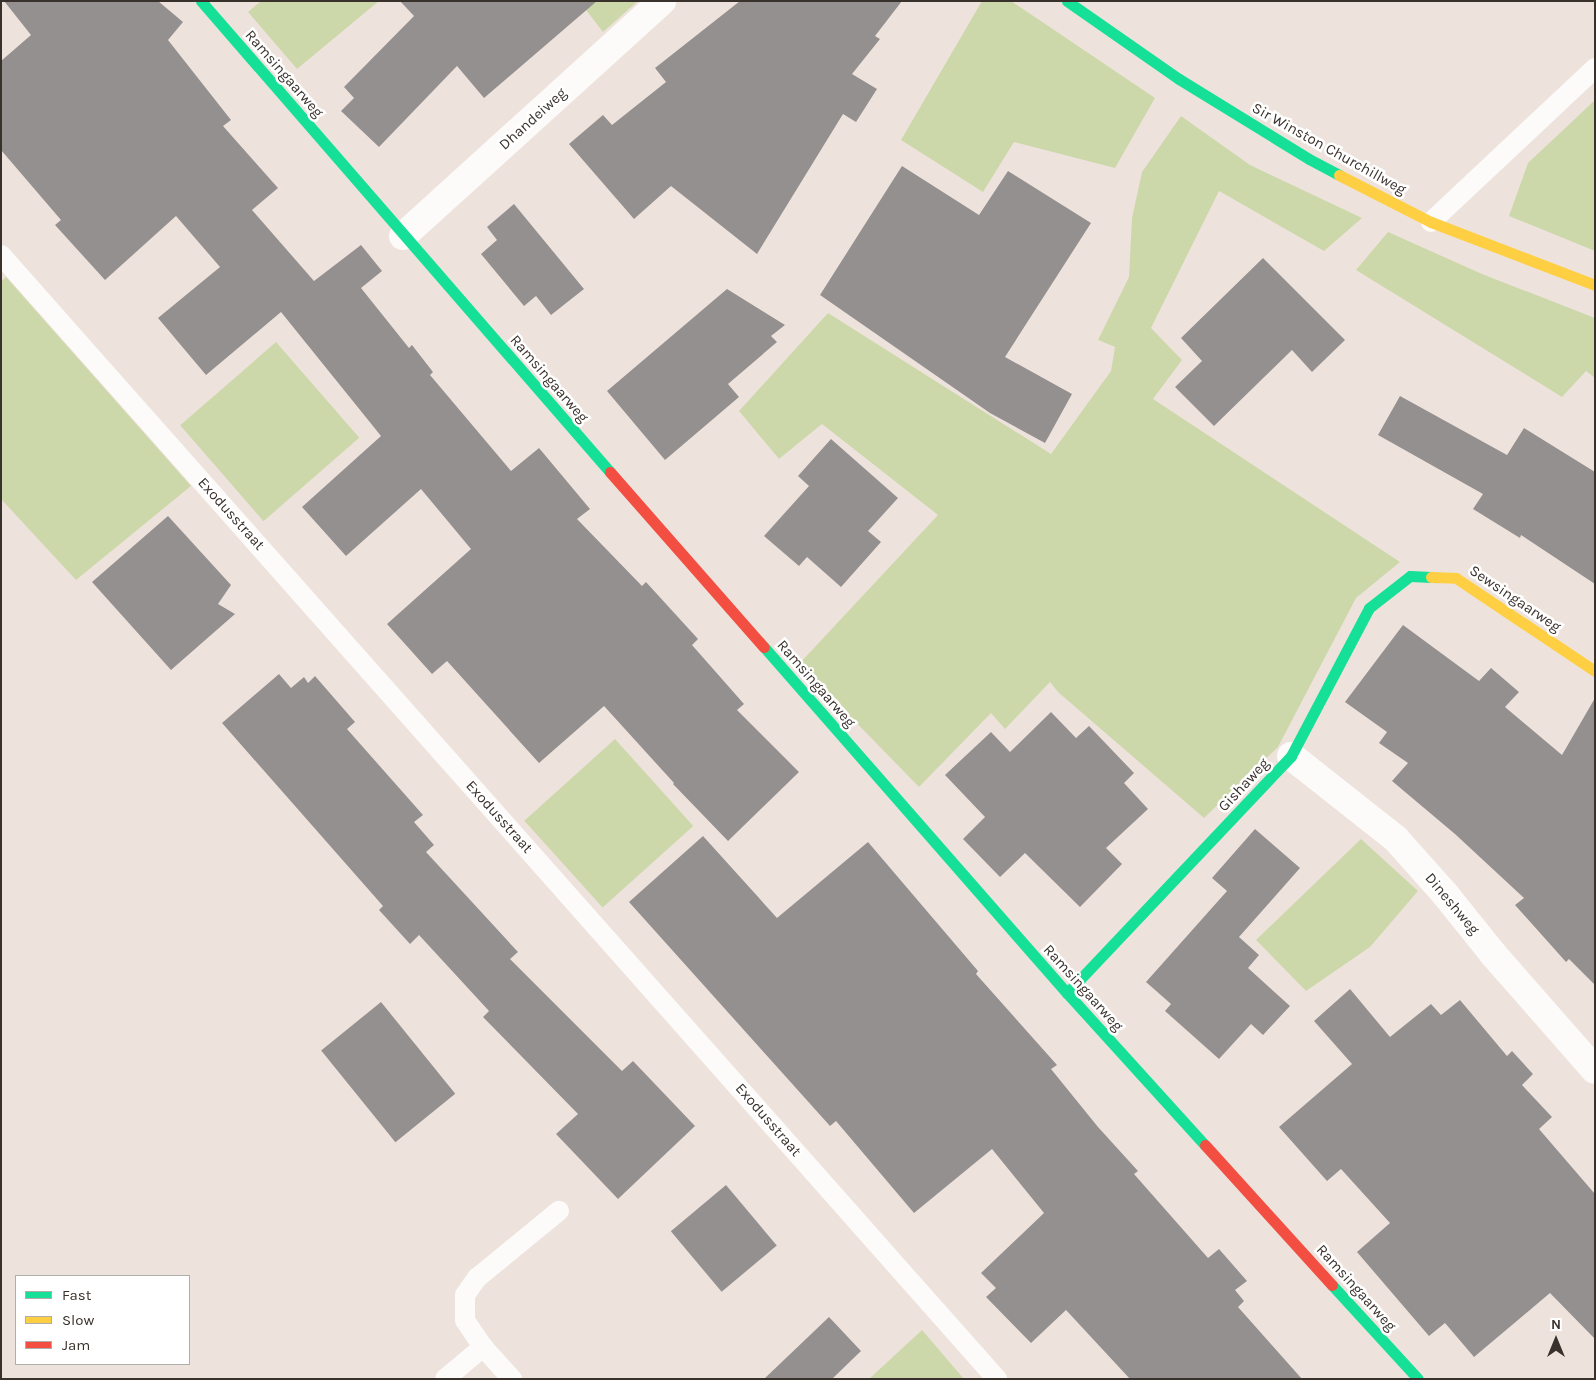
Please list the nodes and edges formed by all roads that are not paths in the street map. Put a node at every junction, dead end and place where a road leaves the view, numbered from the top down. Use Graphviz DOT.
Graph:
graph roads {
  1 [pos="201,1"];
  2 [pos="662,1"];
  3 [pos="1068,1"];
  4 [pos="1595,68"];
  5 [pos="1431,222"];
  6 [pos="403,236"];
  7 [pos="1,255"];
  8 [pos="1595,285"];
  9 [pos="1410,576"];
  10 [pos="1595,671"];
  11 [pos="1291,756"];
  12 [pos="1067,994"];
  13 [pos="1595,1070"];
  14 [pos="559,1211"];
  15 [pos="483,1347"];
  16 [pos="445,1379"];
  17 [pos="512,1379"];
  18 [pos="997,1379"];
  19 [pos="1418,1379"];
  1 -- 6 [label="street, Ramsingaarweg"];
  2 -- 6 [label="street, Dhandeiweg"];
  3 -- 5 [label="street, Sir Winston Churchillweg"];
  4 -- 5 [label="lane"];
  5 -- 8 [label="street, Sir Winston Churchillweg"];
  6 -- 12 [label="street, Ramsingaarweg"];
  7 -- 18 [label="lane, Exodusstraat"];
  9 -- 10 [label="street, Sewsingaarweg"];
  9 -- 11 [label="street, Gishaweg"];
  11 -- 12 [label="street, Gishaweg"];
  11 -- 13 [label="street, Dineshweg"];
  12 -- 19 [label="street, Ramsingaarweg"];
  14 -- 15 [label="lane"];
  15 -- 16 [label="lane"];
  15 -- 17 [label="lane"];
}
